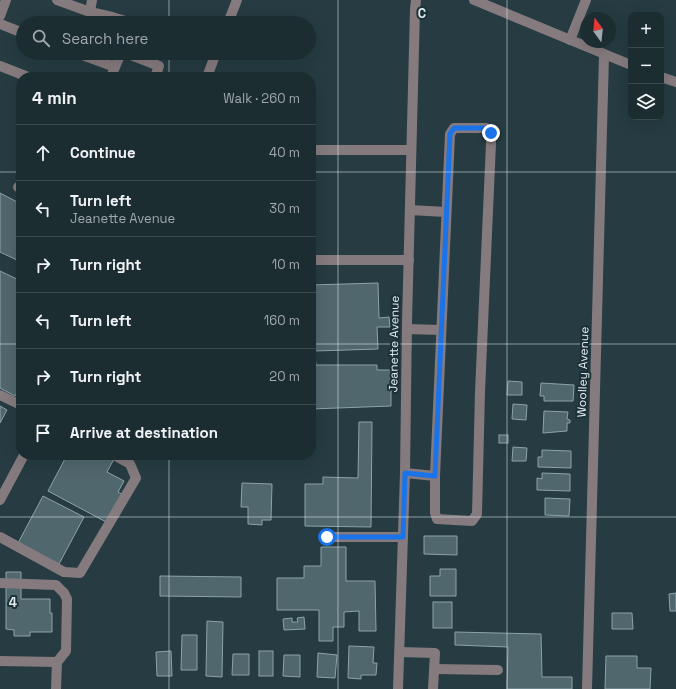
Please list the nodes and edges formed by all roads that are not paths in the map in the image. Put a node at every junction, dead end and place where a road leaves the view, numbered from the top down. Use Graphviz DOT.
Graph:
graph roads {
  1 [pos="6,0"];
  2 [pos="57,0"];
  3 [pos="92,0"];
  4 [pos="237,0"];
  5 [pos="416,0"];
  6 [pos="474,0"];
  7 [pos="586,0"];
  8 [pos="90,12"];
  9 [pos="0,16"];
  10 [pos="102,16"];
  11 [pos="231,16"];
  12 [pos="0,24"];
  13 [pos="16,30"];
  14 [pos="570,40"];
  15 [pos="604,55"];
  16 [pos="96,60"];
  17 [pos="118,60"];
  18 [pos="144,60"];
  19 [pos="213,60"];
  20 [pos="628,64"];
  21 [pos="0,66"];
  22 [pos="115,67"];
  23 [pos="16,72"];
  24 [pos="113,72"];
  25 [pos="156,72"];
  26 [pos="209,72"];
  27 [pos="664,78"];
  28 [pos="676,82"];
  29 [pos="316,150"];
  30 [pos="411,150"];
  31 [pos="410,210"];
  32 [pos="446,212"];
  33 [pos="316,260"];
  34 [pos="408,260"];
  35 [pos="407,329"];
  36 [pos="441,330"];
  37 [pos="0,395"];
  38 [pos="16,403"];
  39 [pos="21,460"];
  40 [pos="123,460"];
  41 [pos="405,473"];
  42 [pos="435,476"];
  43 [pos="0,500"];
  44 [pos="0,537"];
  45 [pos="327,537"];
  46 [pos="403,537"];
  47 [pos="0,583"];
  48 [pos="400,652"];
  49 [pos="0,660"];
  50 [pos="57,662"];
  51 [pos="434,669"];
  52 [pos="498,670"];
  53 [pos="56,689"];
  54 [pos="398,689"];
  55 [pos="433,689"];
  56 [pos="587,689"];
  1 -- 9 [label="street"];
  2 -- 8 [label="street"];
  3 -- 8 [label="street"];
  4 -- 11 [label="street"];
  5 -- 30 [label="street, Jeanette Avenue"];
  6 -- 14 [label="street"];
  7 -- 14 [label="street"];
  8 -- 10 [label="street"];
  12 -- 13 [label="street"];
  14 -- 15 [label="street"];
  15 -- 20 [label="street"];
  15 -- 56 [label="street, Woolley Avenue"];
  16 -- 22 [label="street"];
  17 -- 22 [label="street"];
  18 -- 25 [label="street"];
  19 -- 26 [label="street"];
  21 -- 23 [label="street"];
  22 -- 24 [label="street"];
  27 -- 28 [label="street"];
  29 -- 30 [label="street"];
  30 -- 31 [label="street, Jeanette Avenue"];
  31 -- 32 [label="street"];
  31 -- 34 [label="street, Jeanette Avenue"];
  32 -- 36 [label="street"];
  32 -- 42 [label="street"];
  33 -- 34 [label="street"];
  34 -- 35 [label="street, Jeanette Avenue"];
  35 -- 36 [label="street"];
  35 -- 41 [label="street, Jeanette Avenue"];
  36 -- 42 [label="street"];
  37 -- 38 [label="street"];
  39 -- 43 [label="street"];
  40 -- 44 [label="street"];
  41 -- 42 [label="street"];
  41 -- 46 [label="street, Jeanette Avenue"];
  45 -- 46 [label="street"];
  46 -- 48 [label="street, Jeanette Avenue"];
  47 -- 50 [label="street"];
  48 -- 51 [label="street"];
  48 -- 54 [label="street, Jeanette Avenue"];
  49 -- 50 [label="street"];
  50 -- 53 [label="street"];
  51 -- 52 [label="street"];
  51 -- 55 [label="street"];
}
